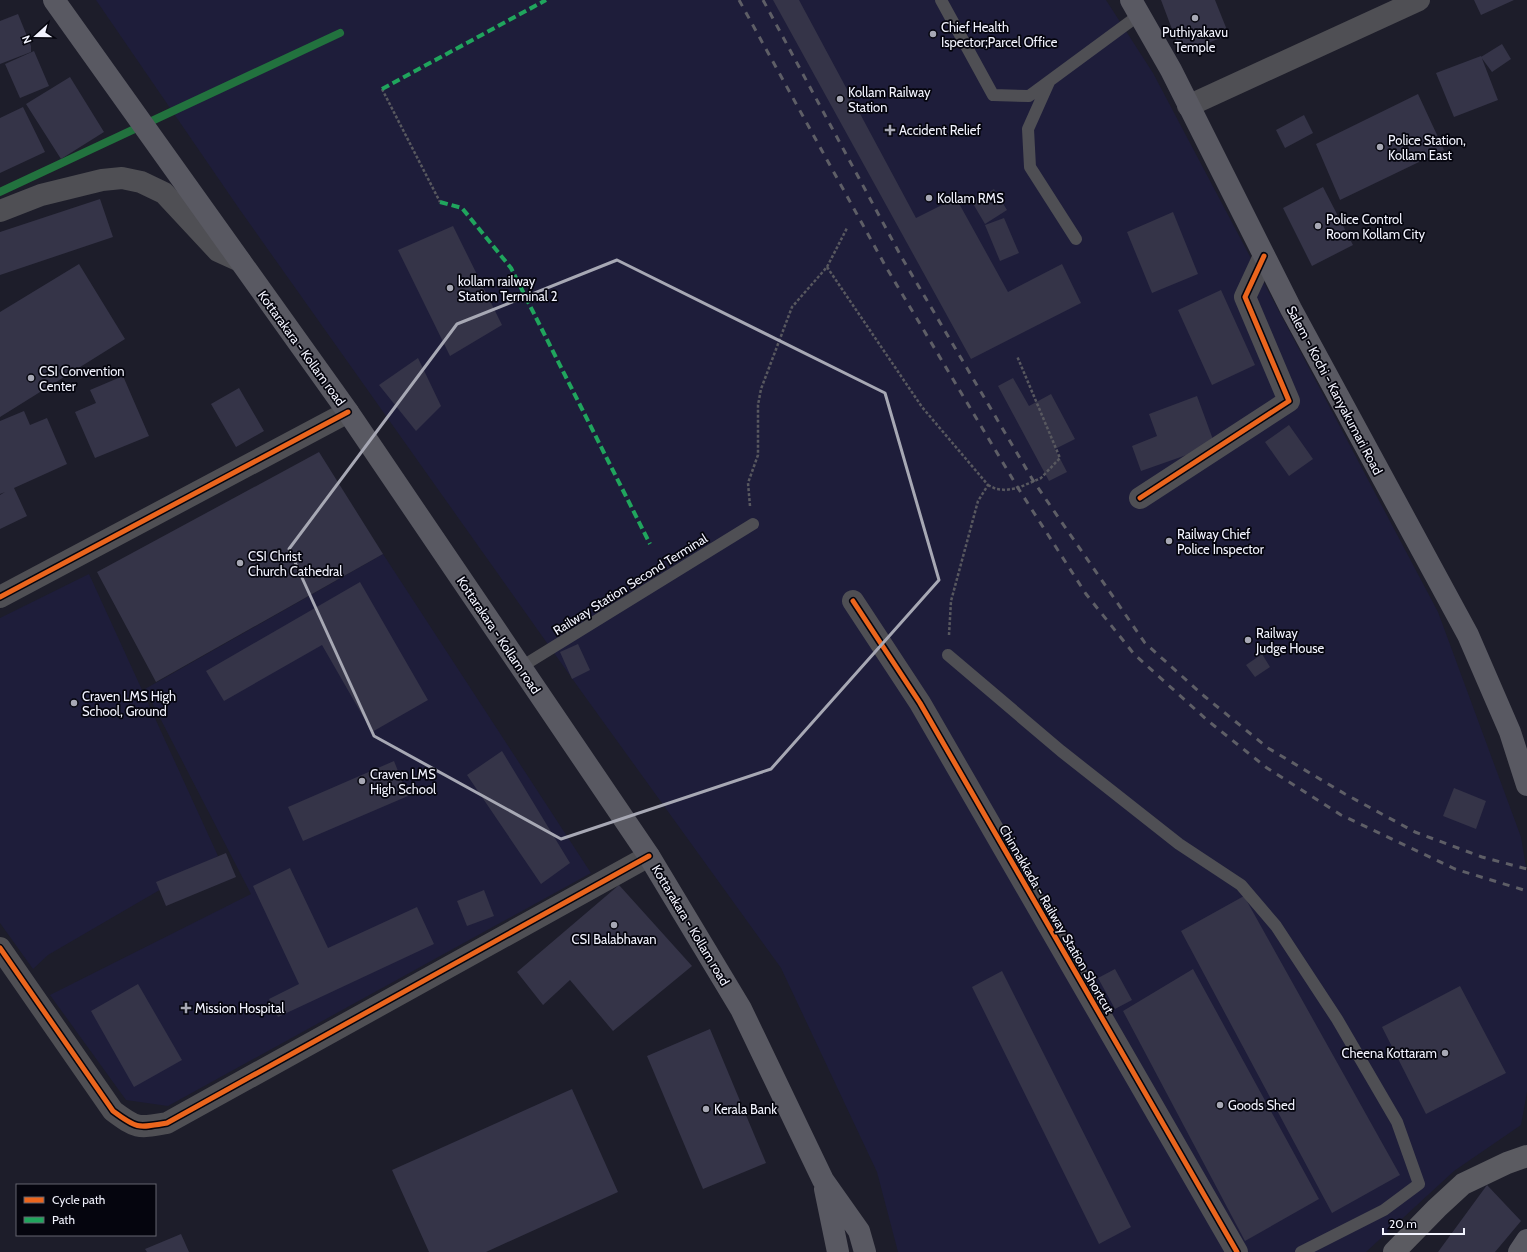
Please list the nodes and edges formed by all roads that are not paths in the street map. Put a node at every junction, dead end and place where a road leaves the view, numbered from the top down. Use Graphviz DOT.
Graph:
graph roads {
  1 [pos="54,0"];
  2 [pos="941,0"];
  3 [pos="1419,0"];
  4 [pos="1135,7"];
  5 [pos="1050,81"];
  6 [pos="1188,106"];
  7 [pos="0,211"];
  8 [pos="1076,239"];
  9 [pos="1264,256"];
  10 [pos="240,261"];
  11 [pos="348,412"];
  12 [pos="1140,498"];
  13 [pos="753,524"];
  14 [pos="0,597"];
  15 [pos="853,601"];
  16 [pos="948,656"];
  17 [pos="521,667"];
  18 [pos="1527,785"];
  19 [pos="649,856"];
  20 [pos="0,948"];
  21 [pos="1527,1156"];
  22 [pos="823,1180"];
  23 [pos="1527,1240"];
  24 [pos="838,1252"];
  25 [pos="864,1252"];
  26 [pos="1237,1252"];
  27 [pos="1301,1252"];
  28 [pos="1394,1252"];
  29 [pos="1519,1252"];
  1 -- 10 [label="main road, Kottarakara - Kollam road"];
  2 -- 5 [label="lane"];
  3 -- 6 [label="street"];
  4 -- 5 [label="lane"];
  4 -- 6 [label="main road, Salem - Kochi - Kanyakumari Road"];
  5 -- 8 [label="lane"];
  6 -- 9 [label="main road, Salem - Kochi - Kanyakumari Road"];
  7 -- 10 [label="street"];
  9 -- 12 [label="street"];
  9 -- 18 [label="main road, Salem - Kochi - Kanyakumari Road"];
  10 -- 11 [label="main road, Kottarakara - Kollam road"];
  11 -- 14 [label="street"];
  11 -- 17 [label="main road, Kottarakara - Kollam road"];
  13 -- 17 [label="lane, Railway Station Second Terminal"];
  15 -- 26 [label="street, Chinnakkada - Railway Station Shortcut"];
  16 -- 27 [label="lane"];
  17 -- 19 [label="main road, Kottarakara - Kollam road"];
  19 -- 20 [label="street"];
  19 -- 22 [label="main road, Kottarakara - Kollam road"];
  21 -- 28 [label="main road"];
  22 -- 24 [label="main road"];
  22 -- 25 [label="main road"];
  23 -- 29 [label="main road"];
}
